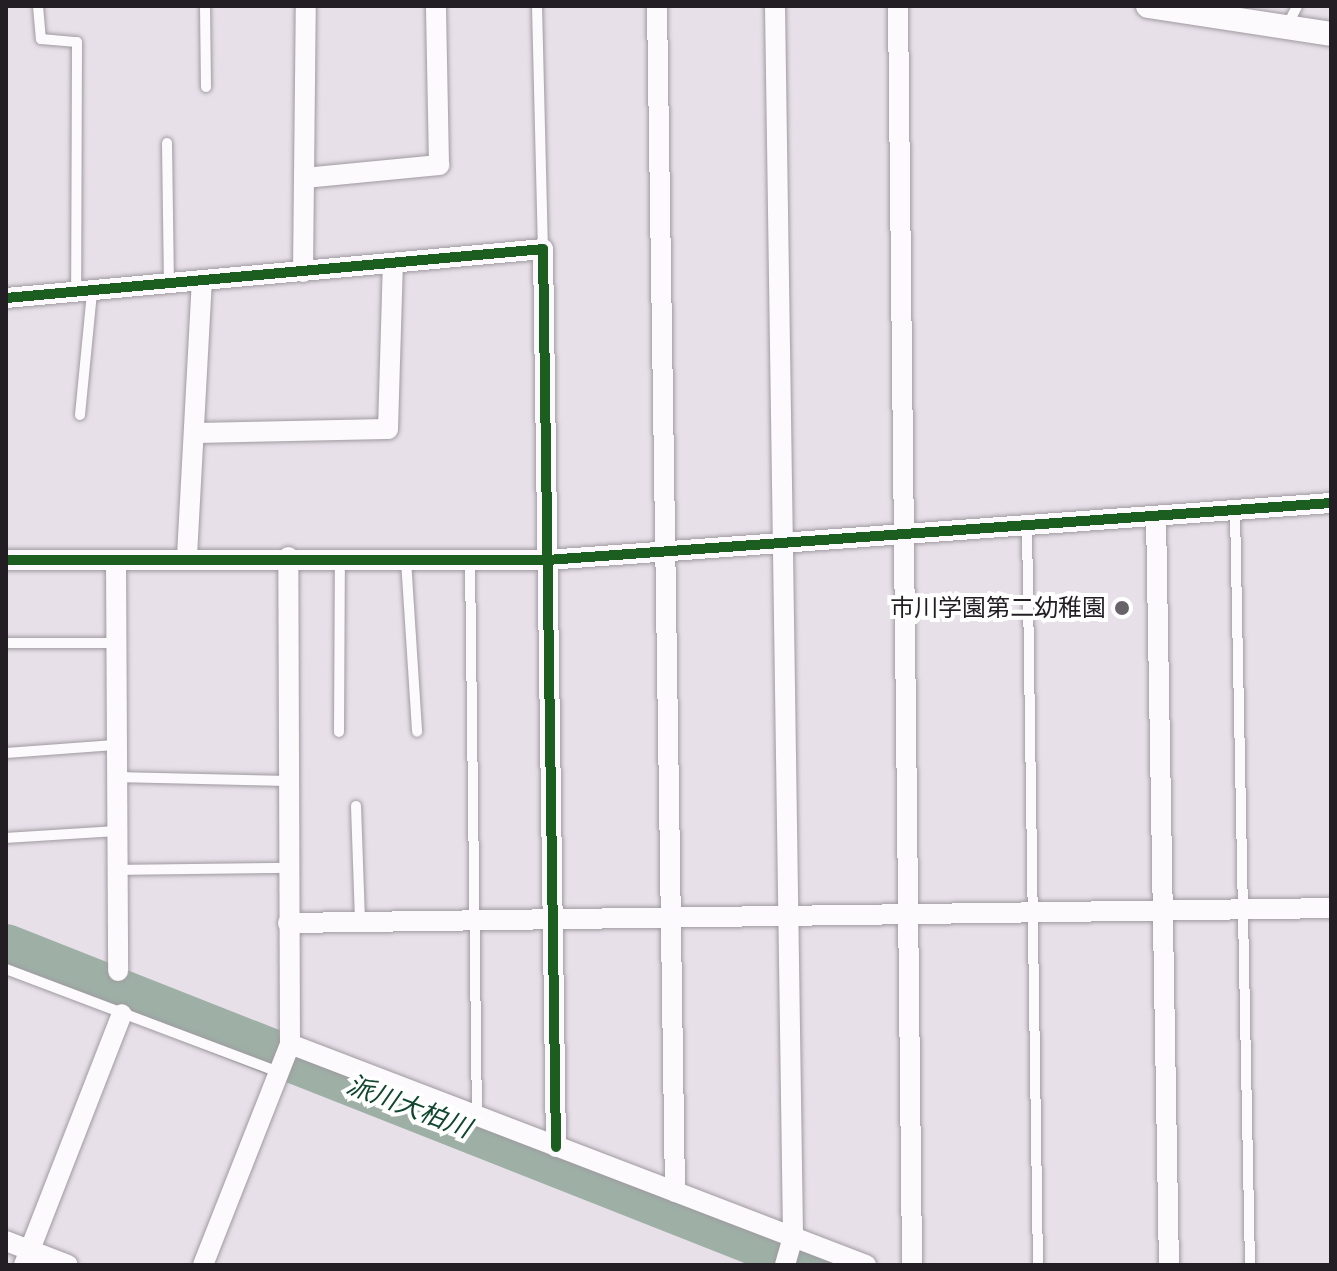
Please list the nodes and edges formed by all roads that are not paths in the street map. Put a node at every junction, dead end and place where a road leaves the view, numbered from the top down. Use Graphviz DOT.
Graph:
graph roads {
  1 [pos="38,6"];
  2 [pos="205,6"];
  3 [pos="306,6"];
  4 [pos="436,6"];
  5 [pos="537,6"];
  6 [pos="657,6"];
  7 [pos="775,6"];
  8 [pos="898,6"];
  9 [pos="1148,6"];
  10 [pos="1245,14"];
  11 [pos="1292,17"];
  12 [pos="1331,34"];
  13 [pos="206,87"];
  14 [pos="167,143"];
  15 [pos="304,178"];
  16 [pos="543,249"];
  17 [pos="393,263"];
  18 [pos="303,272"];
  19 [pos="202,283"];
  20 [pos="169,286"];
  21 [pos="84,292"];
  22 [pos="6,298"];
  23 [pos="80,415"];
  24 [pos="194,433"];
  25 [pos="1331,503"];
  26 [pos="1235,511"];
  27 [pos="1156,516"];
  28 [pos="1027,525"];
  29 [pos="903,532"];
  30 [pos="782,542"];
  31 [pos="664,552"];
  32 [pos="187,556"];
  33 [pos="288,557"];
  34 [pos="340,558"];
  35 [pos="6,560"];
  36 [pos="116,560"];
  37 [pos="406,560"];
  38 [pos="547,560"];
  39 [pos="470,561"];
  40 [pos="6,643"];
  41 [pos="115,643"];
  42 [pos="339,732"];
  43 [pos="417,732"];
  44 [pos="115,745"];
  45 [pos="6,753"];
  46 [pos="115,777"];
  47 [pos="288,781"];
  48 [pos="356,806"];
  49 [pos="116,831"];
  50 [pos="6,838"];
  51 [pos="288,868"];
  52 [pos="116,870"];
  53 [pos="1331,908"];
  54 [pos="1244,910"];
  55 [pos="1165,911"];
  56 [pos="1031,913"];
  57 [pos="907,914"];
  58 [pos="788,916"];
  59 [pos="670,918"];
  60 [pos="555,919"];
  61 [pos="472,920"];
  62 [pos="360,922"];
  63 [pos="288,923"];
  64 [pos="6,969"];
  65 [pos="118,971"];
  66 [pos="122,1014"];
  67 [pos="290,1044"];
  68 [pos="279,1073"];
  69 [pos="477,1117"];
  70 [pos="556,1147"];
  71 [pos="675,1192"];
  72 [pos="793,1237"];
  73 [pos="6,1241"];
  74 [pos="27,1258"];
  75 [pos="68,1265"];
  76 [pos="203,1265"];
  77 [pos="785,1265"];
  78 [pos="866,1265"];
  79 [pos="912,1265"];
  80 [pos="1038,1265"];
  81 [pos="1169,1265"];
  82 [pos="1250,1265"];
  1 -- 21 [label="lane"];
  2 -- 13 [label="lane"];
  3 -- 15 [label="street"];
  4 -- 15 [label="street"];
  5 -- 16 [label="lane"];
  6 -- 31 [label="street"];
  7 -- 30 [label="street"];
  8 -- 29 [label="street"];
  9 -- 10 [label="street"];
  10 -- 11 [label="street"];
  11 -- 12 [label="street"];
  14 -- 20 [label="lane"];
  15 -- 18 [label="street"];
  16 -- 17 [label="street"];
  16 -- 38 [label="street"];
  17 -- 18 [label="street"];
  17 -- 24 [label="street"];
  18 -- 19 [label="street"];
  19 -- 20 [label="street"];
  19 -- 24 [label="street"];
  20 -- 21 [label="street"];
  21 -- 22 [label="street"];
  21 -- 23 [label="lane"];
  24 -- 32 [label="street"];
  25 -- 26 [label="street"];
  26 -- 27 [label="street"];
  26 -- 54 [label="lane"];
  27 -- 28 [label="street"];
  27 -- 55 [label="street"];
  28 -- 29 [label="street"];
  28 -- 56 [label="lane"];
  29 -- 30 [label="street"];
  29 -- 57 [label="street"];
  30 -- 31 [label="street"];
  30 -- 58 [label="street"];
  31 -- 38 [label="street"];
  31 -- 59 [label="street"];
  32 -- 33 [label="street"];
  32 -- 36 [label="street"];
  33 -- 34 [label="street"];
  33 -- 47 [label="street"];
  34 -- 37 [label="street"];
  34 -- 42 [label="lane"];
  35 -- 36 [label="street"];
  36 -- 41 [label="street"];
  37 -- 39 [label="street"];
  37 -- 43 [label="lane"];
  38 -- 39 [label="street"];
  38 -- 60 [label="street"];
  39 -- 61 [label="lane"];
  40 -- 41 [label="lane"];
  41 -- 44 [label="street"];
  44 -- 45 [label="lane"];
  44 -- 46 [label="street"];
  46 -- 47 [label="lane"];
  46 -- 49 [label="street"];
  47 -- 51 [label="street"];
  48 -- 62 [label="lane"];
  49 -- 50 [label="lane"];
  49 -- 52 [label="street"];
  51 -- 52 [label="lane"];
  51 -- 63 [label="street"];
  52 -- 65 [label="street"];
  53 -- 54 [label="street"];
  54 -- 55 [label="street"];
  54 -- 82 [label="lane"];
  55 -- 56 [label="street"];
  55 -- 81 [label="street"];
  56 -- 57 [label="street"];
  56 -- 80 [label="lane"];
  57 -- 58 [label="street"];
  57 -- 79 [label="street"];
  58 -- 59 [label="street"];
  58 -- 72 [label="street"];
  59 -- 60 [label="street"];
  59 -- 71 [label="street"];
  60 -- 61 [label="street"];
  60 -- 70 [label="street"];
  61 -- 62 [label="street"];
  61 -- 69 [label="lane"];
  62 -- 63 [label="street"];
  63 -- 67 [label="street"];
  64 -- 66 [label="lane"];
  66 -- 68 [label="lane"];
  66 -- 74 [label="street"];
  67 -- 68 [label="street"];
  67 -- 69 [label="street"];
  68 -- 76 [label="street"];
  69 -- 70 [label="street"];
  70 -- 71 [label="street"];
  71 -- 72 [label="street"];
  72 -- 77 [label="street"];
  72 -- 78 [label="street"];
  73 -- 74 [label="street"];
  74 -- 75 [label="street"];
}
